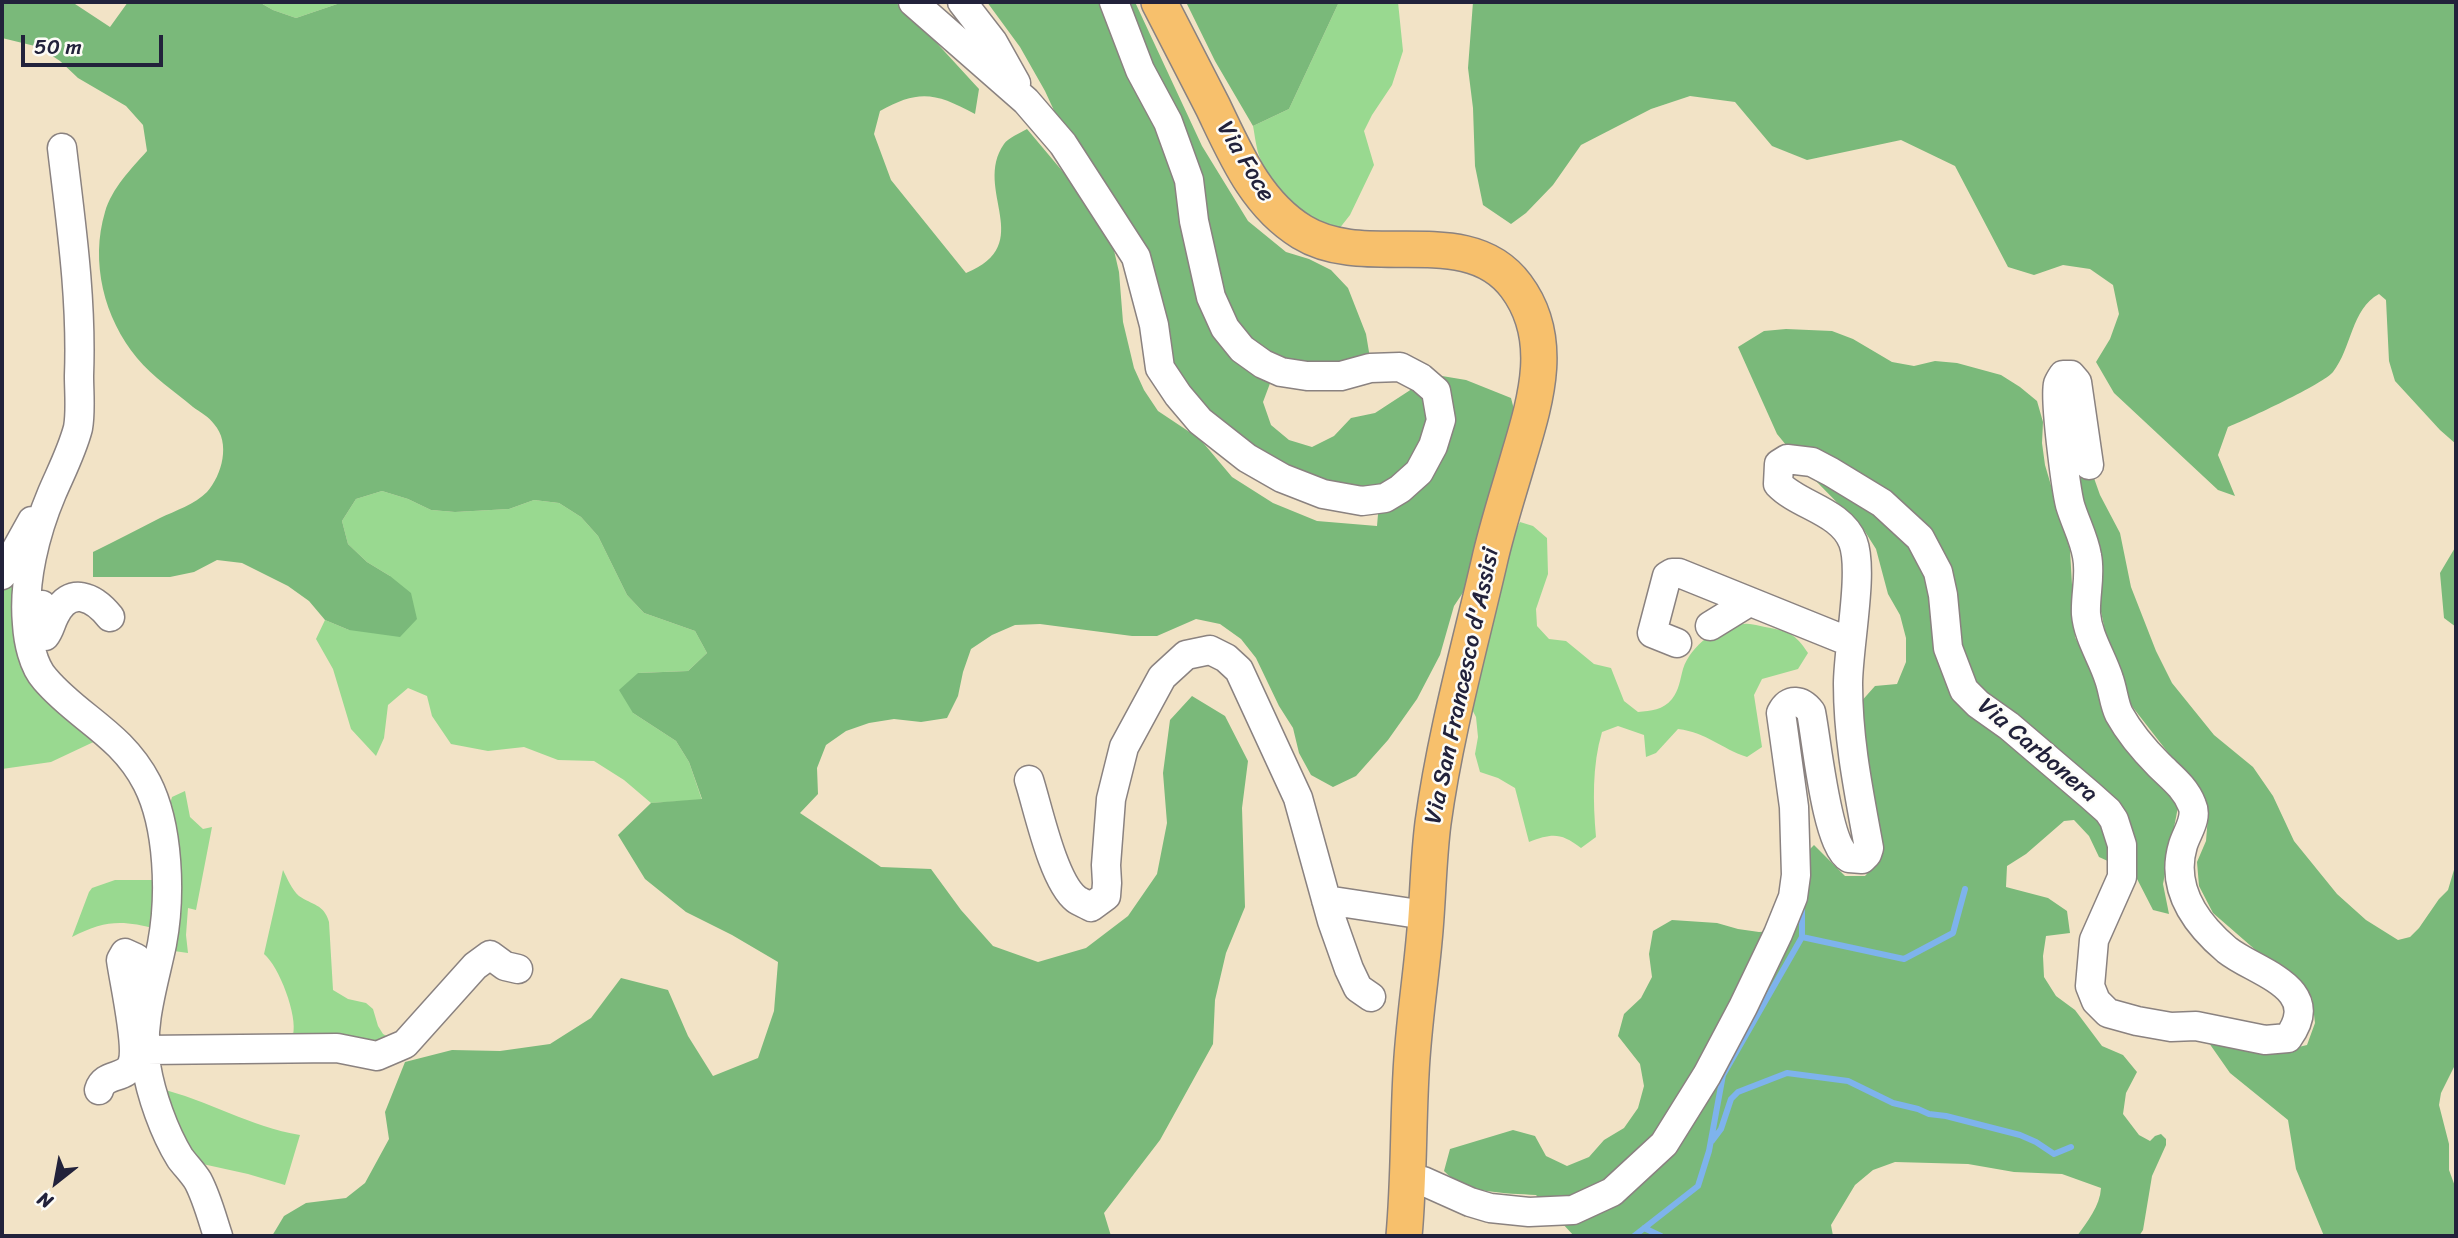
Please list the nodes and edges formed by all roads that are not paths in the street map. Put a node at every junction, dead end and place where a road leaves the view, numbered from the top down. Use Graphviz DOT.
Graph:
graph roads {
  1 [pos="913,2"];
  2 [pos="962,2"];
  3 [pos="1114,2"];
  4 [pos="1159,2"];
  5 [pos="1026,101"];
  6 [pos="62,148"];
  7 [pos="1471,255"];
  8 [pos="2088,465"];
  9 [pos="48,505"];
  10 [pos="2,575"];
  11 [pos="26,591"];
  12 [pos="1749,602"];
  13 [pos="110,617"];
  14 [pos="1710,626"];
  15 [pos="1850,642"];
  16 [pos="1677,643"];
  17 [pos="1029,780"];
  18 [pos="1326,900"];
  19 [pos="1425,915"];
  20 [pos="518,969"];
  21 [pos="1371,996"];
  22 [pos="147,1010"];
  23 [pos="146,1050"];
  24 [pos="99,1090"];
  25 [pos="1408,1180"];
  26 [pos="218,1236"];
  27 [pos="1404,1236"];
  1 -- 5 [label="street"];
  2 -- 5 [label="street"];
  3 -- 5 [label="street"];
  4 -- 7 [label="main road, Via Foce"];
  6 -- 9 [label="street"];
  7 -- 19 [label="main road, Via San Francesco d'Assisi"];
  8 -- 15 [label="street, Via Carbonera"];
  9 -- 10 [label="street"];
  9 -- 11 [label="street"];
  11 -- 13 [label="street"];
  11 -- 22 [label="street"];
  12 -- 14 [label="street"];
  12 -- 15 [label="street"];
  12 -- 16 [label="street"];
  15 -- 25 [label="street, Via Carbonera"];
  17 -- 18 [label="street"];
  18 -- 19 [label="street"];
  18 -- 21 [label="street"];
  19 -- 25 [label="main road, Via San Francesco d'Assisi"];
  20 -- 23 [label="street"];
  22 -- 23 [label="street"];
  22 -- 24 [label="street"];
  23 -- 26 [label="street"];
  25 -- 27 [label="main road, Via San Francesco d'Assisi"];
}
